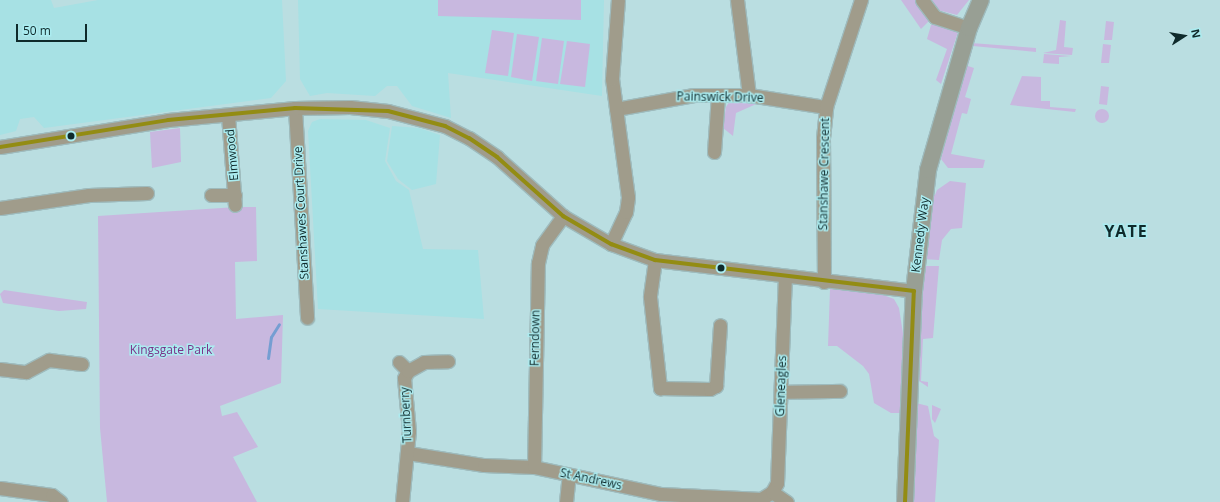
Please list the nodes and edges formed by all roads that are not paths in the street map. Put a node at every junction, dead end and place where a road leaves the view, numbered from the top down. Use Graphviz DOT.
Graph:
graph roads {
  1 [pos="618,0"];
  2 [pos="737,0"];
  3 [pos="861,0"];
  4 [pos="922,0"];
  5 [pos="981,0"];
  6 [pos="969,28"];
  7 [pos="718,95"];
  8 [pos="749,96"];
  9 [pos="826,107"];
  10 [pos="295,108"];
  11 [pos="616,109"];
  12 [pos="228,115"];
  13 [pos="0,147"];
  14 [pos="714,152"];
  15 [pos="147,193"];
  16 [pos="211,195"];
  17 [pos="0,208"];
  18 [pos="563,216"];
  19 [pos="611,244"];
  20 [pos="655,260"];
  21 [pos="785,278"];
  22 [pos="824,282"];
  23 [pos="914,291"];
  24 [pos="307,318"];
  25 [pos="720,325"];
  26 [pos="448,361"];
  27 [pos="82,364"];
  28 [pos="0,369"];
  29 [pos="840,391"];
  30 [pos="781,392"];
  31 [pos="408,453"];
  32 [pos="534,467"];
  33 [pos="569,475"];
  34 [pos="0,488"];
  35 [pos="772,492"];
  36 [pos="700,499"];
  37 [pos="61,502"];
  38 [pos="402,502"];
  39 [pos="566,502"];
  40 [pos="787,502"];
  41 [pos="905,502"];
  1 -- 11 [label="street"];
  2 -- 8 [label="street"];
  3 -- 9 [label="street, Stanshawe Crescent"];
  4 -- 6 [label="street"];
  5 -- 6 [label="main road, Kennedy Way"];
  6 -- 23 [label="main road, Kennedy Way"];
  7 -- 8 [label="street, Painswick Drive"];
  7 -- 11 [label="street, Painswick Drive"];
  7 -- 14 [label="street"];
  8 -- 9 [label="street, Painswick Drive"];
  9 -- 22 [label="street, Stanshawe Crescent"];
  10 -- 12 [label="street"];
  10 -- 18 [label="street"];
  10 -- 24 [label="street, Stanshawes Court Drive"];
  11 -- 19 [label="street"];
  12 -- 13 [label="street"];
  12 -- 16 [label="street, Elmwood"];
  15 -- 17 [label="street"];
  18 -- 19 [label="street"];
  18 -- 32 [label="street, Ferndown"];
  19 -- 20 [label="street"];
  20 -- 21 [label="street"];
  20 -- 25 [label="street"];
  21 -- 22 [label="street"];
  21 -- 30 [label="street, Gleneagles"];
  22 -- 23 [label="street"];
  23 -- 41 [label="main road, Kennedy Way"];
  26 -- 31 [label="street, Turnberry"];
  27 -- 28 [label="street"];
  29 -- 30 [label="street"];
  30 -- 35 [label="street, Gleneagles"];
  31 -- 32 [label="street, St Andrews"];
  31 -- 38 [label="street, Turnberry"];
  32 -- 33 [label="street, St Andrews"];
  33 -- 36 [label="street, St Andrews"];
  33 -- 39 [label="street"];
  34 -- 37 [label="street"];
  35 -- 36 [label="street, St Andrews"];
  35 -- 40 [label="street"];
}
